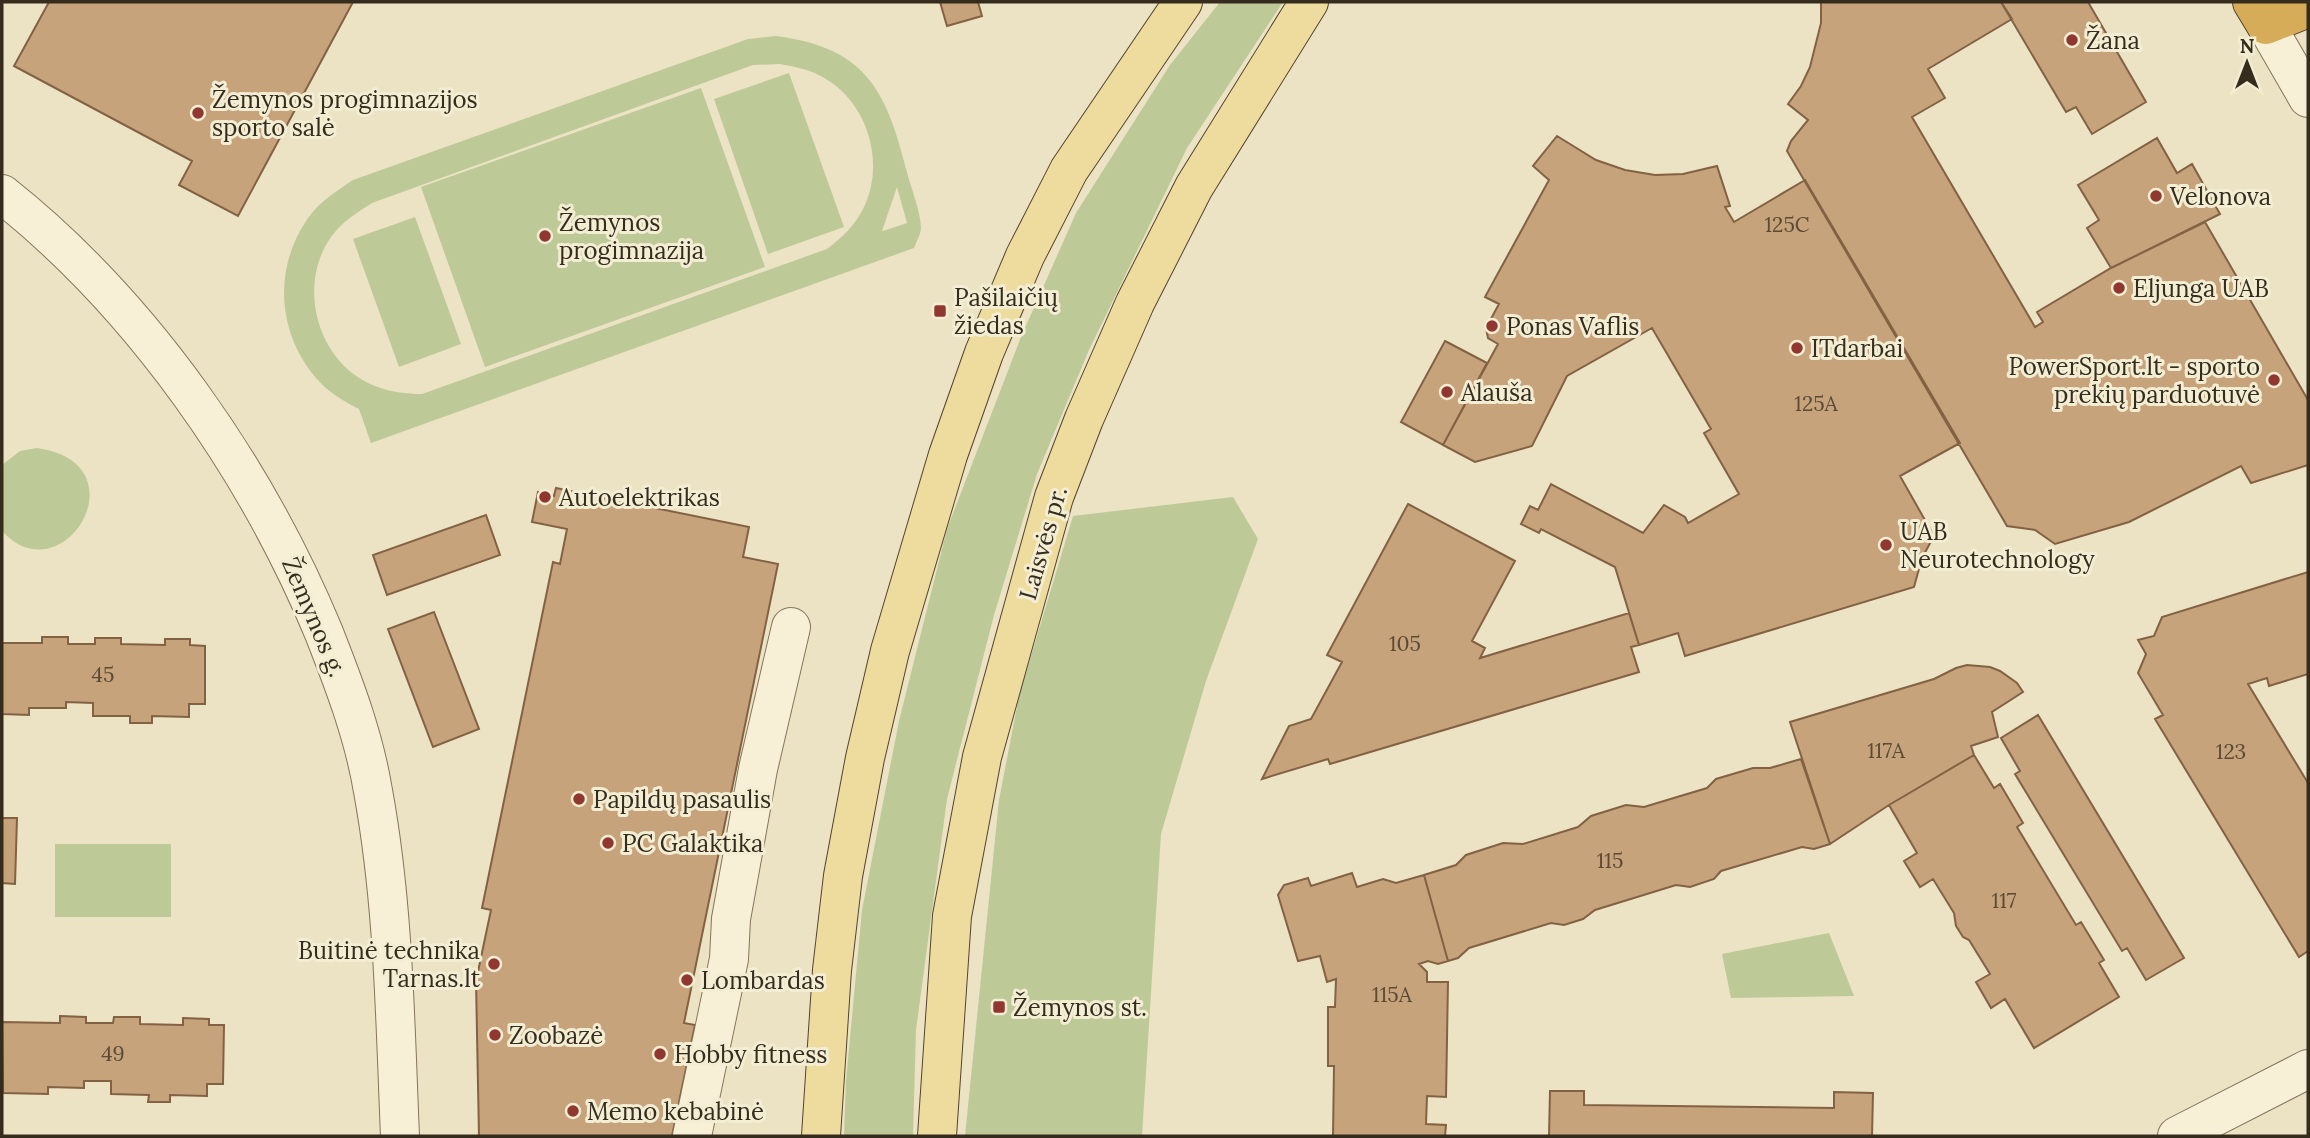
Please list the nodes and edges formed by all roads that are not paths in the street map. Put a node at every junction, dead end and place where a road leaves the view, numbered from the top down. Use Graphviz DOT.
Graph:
graph roads {
  1 [pos="1183,2"];
  2 [pos="1309,2"];
  3 [pos="2308,8"];
  4 [pos="2259,14"];
  5 [pos="2308,98"];
  6 [pos="2,194"];
  7 [pos="791,627"];
  8 [pos="2308,1069"];
  9 [pos="400,1136"];
  10 [pos="692,1136"];
  11 [pos="821,1136"];
  12 [pos="937,1136"];
  13 [pos="2177,1136"];
  1 -- 11 [label="main road"];
  2 -- 12 [label="main road, Laisvės pr."];
  3 -- 4 [label="highway"];
  4 -- 5 [label="street"];
  6 -- 9 [label="street, Žemynos g."];
  7 -- 10 [label="street"];
  8 -- 13 [label="street"];
}
